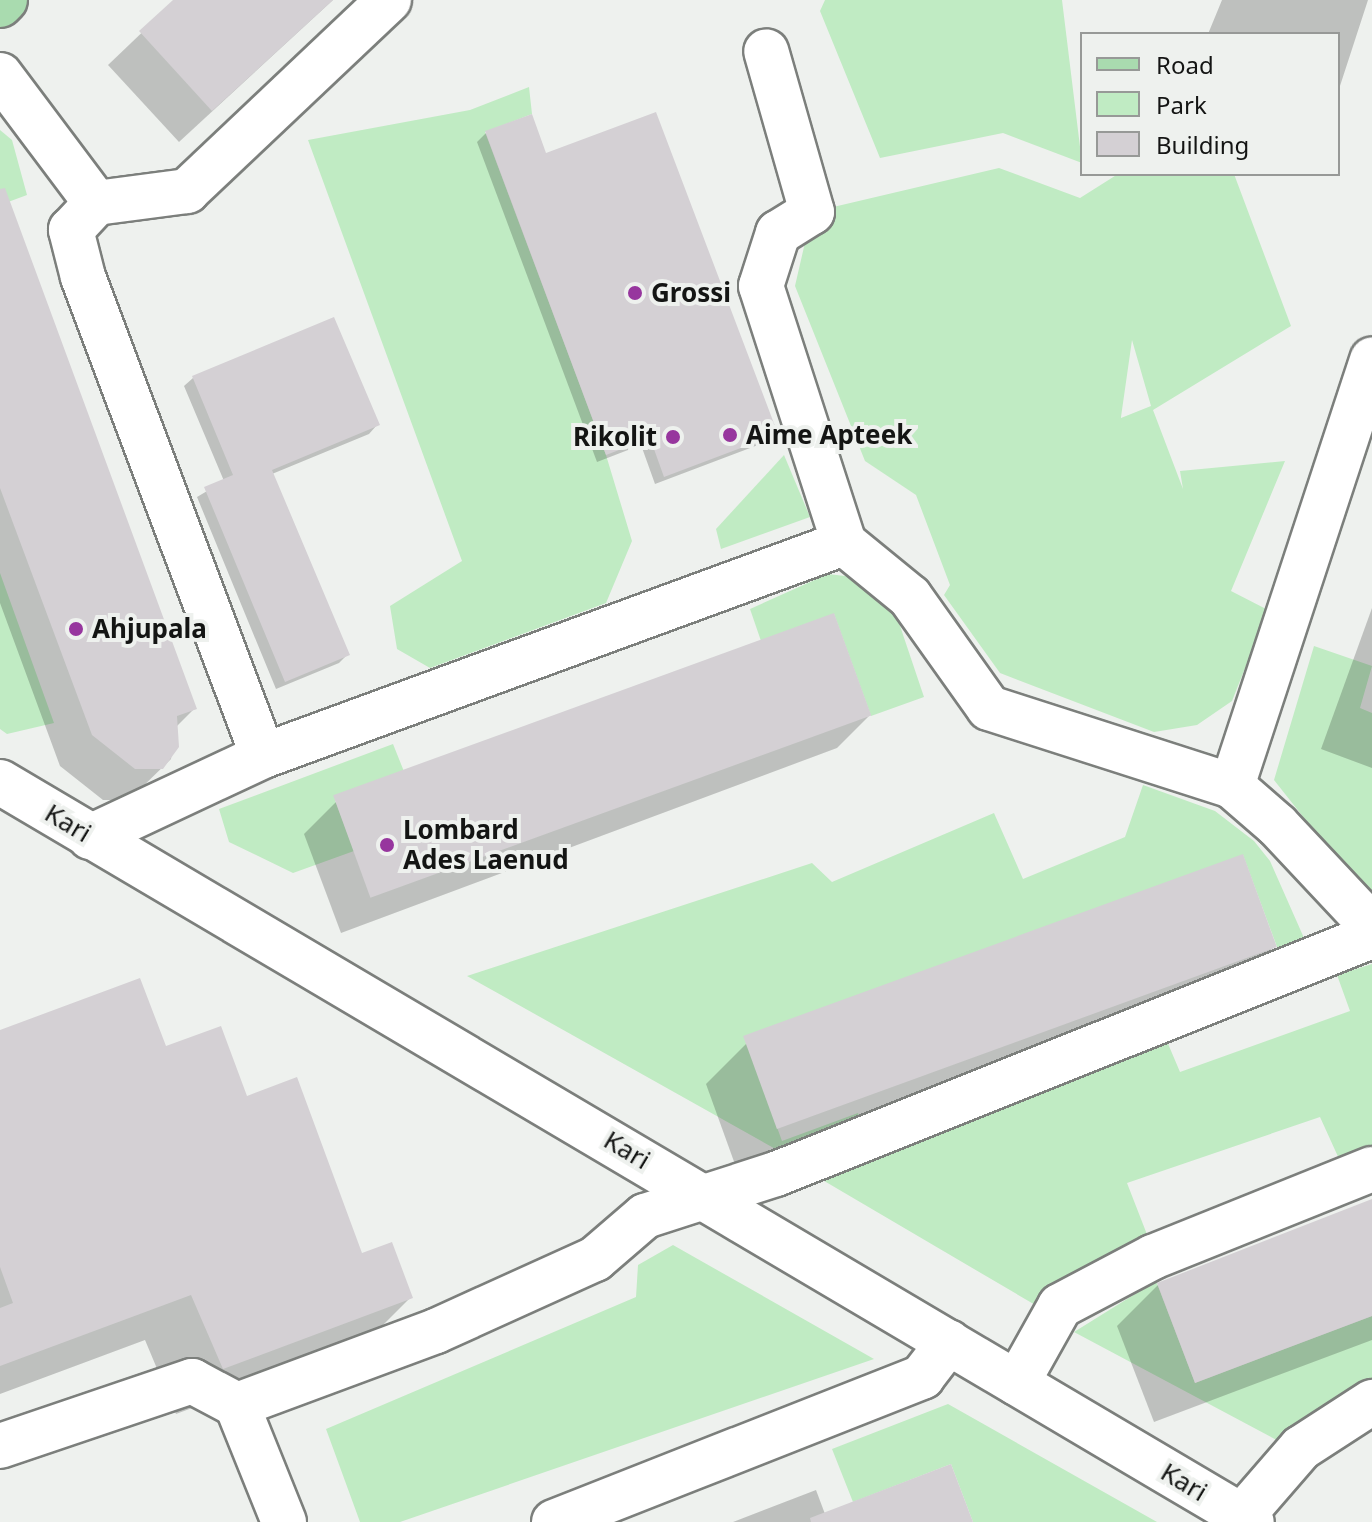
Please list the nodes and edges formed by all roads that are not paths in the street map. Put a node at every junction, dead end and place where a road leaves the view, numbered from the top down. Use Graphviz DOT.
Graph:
graph roads {
  1 [pos="5,0"];
  2 [pos="389,0"];
  3 [pos="0,5"];
  4 [pos="766,51"];
  5 [pos="0,75"];
  6 [pos="96,203"];
  7 [pos="1372,359"];
  8 [pos="844,543"];
  9 [pos="263,756"];
  10 [pos="0,782"];
  11 [pos="1232,786"];
  12 [pos="90,837"];
  13 [pos="1372,926"];
  14 [pos="1372,936"];
  15 [pos="1372,1169"];
  16 [pos="703,1196"];
  17 [pos="949,1342"];
  18 [pos="1017,1383"];
  19 [pos="1372,1402"];
  20 [pos="237,1405"];
  21 [pos="0,1446"];
  22 [pos="1247,1519"];
  23 [pos="284,1522"];
  24 [pos="554,1522"];
  1 -- 3 [label="main road"];
  2 -- 6 [label="street"];
  4 -- 8 [label="street"];
  5 -- 6 [label="street"];
  6 -- 9 [label="street"];
  7 -- 11 [label="street"];
  8 -- 9 [label="street"];
  8 -- 11 [label="street"];
  9 -- 12 [label="street"];
  10 -- 12 [label="street, Kari"];
  11 -- 13 [label="street"];
  12 -- 16 [label="street, Kari"];
  14 -- 16 [label="street"];
  15 -- 18 [label="street"];
  16 -- 17 [label="street, Kari"];
  16 -- 20 [label="street"];
  17 -- 18 [label="street, Kari"];
  17 -- 24 [label="street"];
  18 -- 22 [label="street, Kari"];
  19 -- 22 [label="street"];
  20 -- 21 [label="street"];
  20 -- 23 [label="street"];
}
